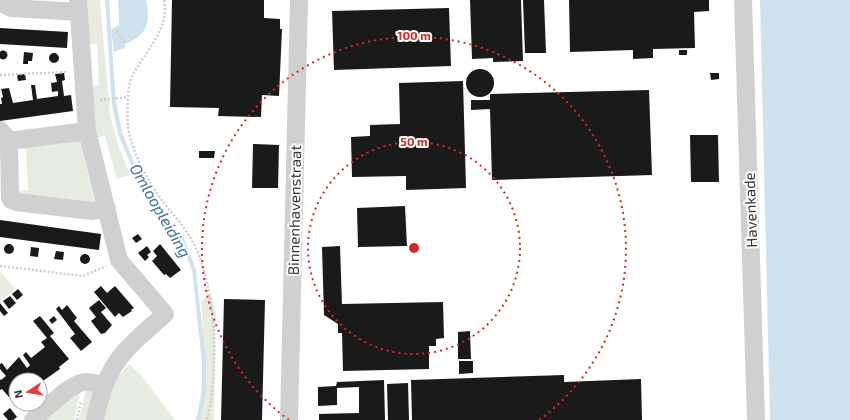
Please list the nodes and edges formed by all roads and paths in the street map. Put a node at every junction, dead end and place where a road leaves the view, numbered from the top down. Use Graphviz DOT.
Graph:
graph roads {
  1 [pos="164,0"];
  2 [pos="299,0"];
  3 [pos="743,0"];
  4 [pos="2,4"];
  5 [pos="78,6"];
  6 [pos="117,31"];
  7 [pos="125,43"];
  8 [pos="82,71"];
  9 [pos="0,74"];
  10 [pos="128,97"];
  11 [pos="105,100"];
  12 [pos="87,131"];
  13 [pos="6,136"];
  14 [pos="107,208"];
  15 [pos="119,260"];
  16 [pos="0,266"];
  17 [pos="103,385"];
  18 [pos="33,420"];
  19 [pos="95,420"];
  20 [pos="207,420"];
  21 [pos="289,420"];
  22 [pos="756,420"];
  1 -- 10 [label="path"];
  2 -- 21 [label="street, Binnenhavenstraat"];
  3 -- 22 [label="street, Havenkade"];
  4 -- 5 [label="street"];
  5 -- 8 [label="street"];
  6 -- 7 [label="path"];
  8 -- 9 [label="path"];
  8 -- 12 [label="street"];
  10 -- 11 [label="path"];
  10 -- 20 [label="path"];
  12 -- 13 [label="street"];
  12 -- 14 [label="street"];
  13 -- 14 [label="street"];
  14 -- 15 [label="street"];
  15 -- 16 [label="path"];
  15 -- 17 [label="street"];
  17 -- 18 [label="street"];
  17 -- 19 [label="street"];
}
